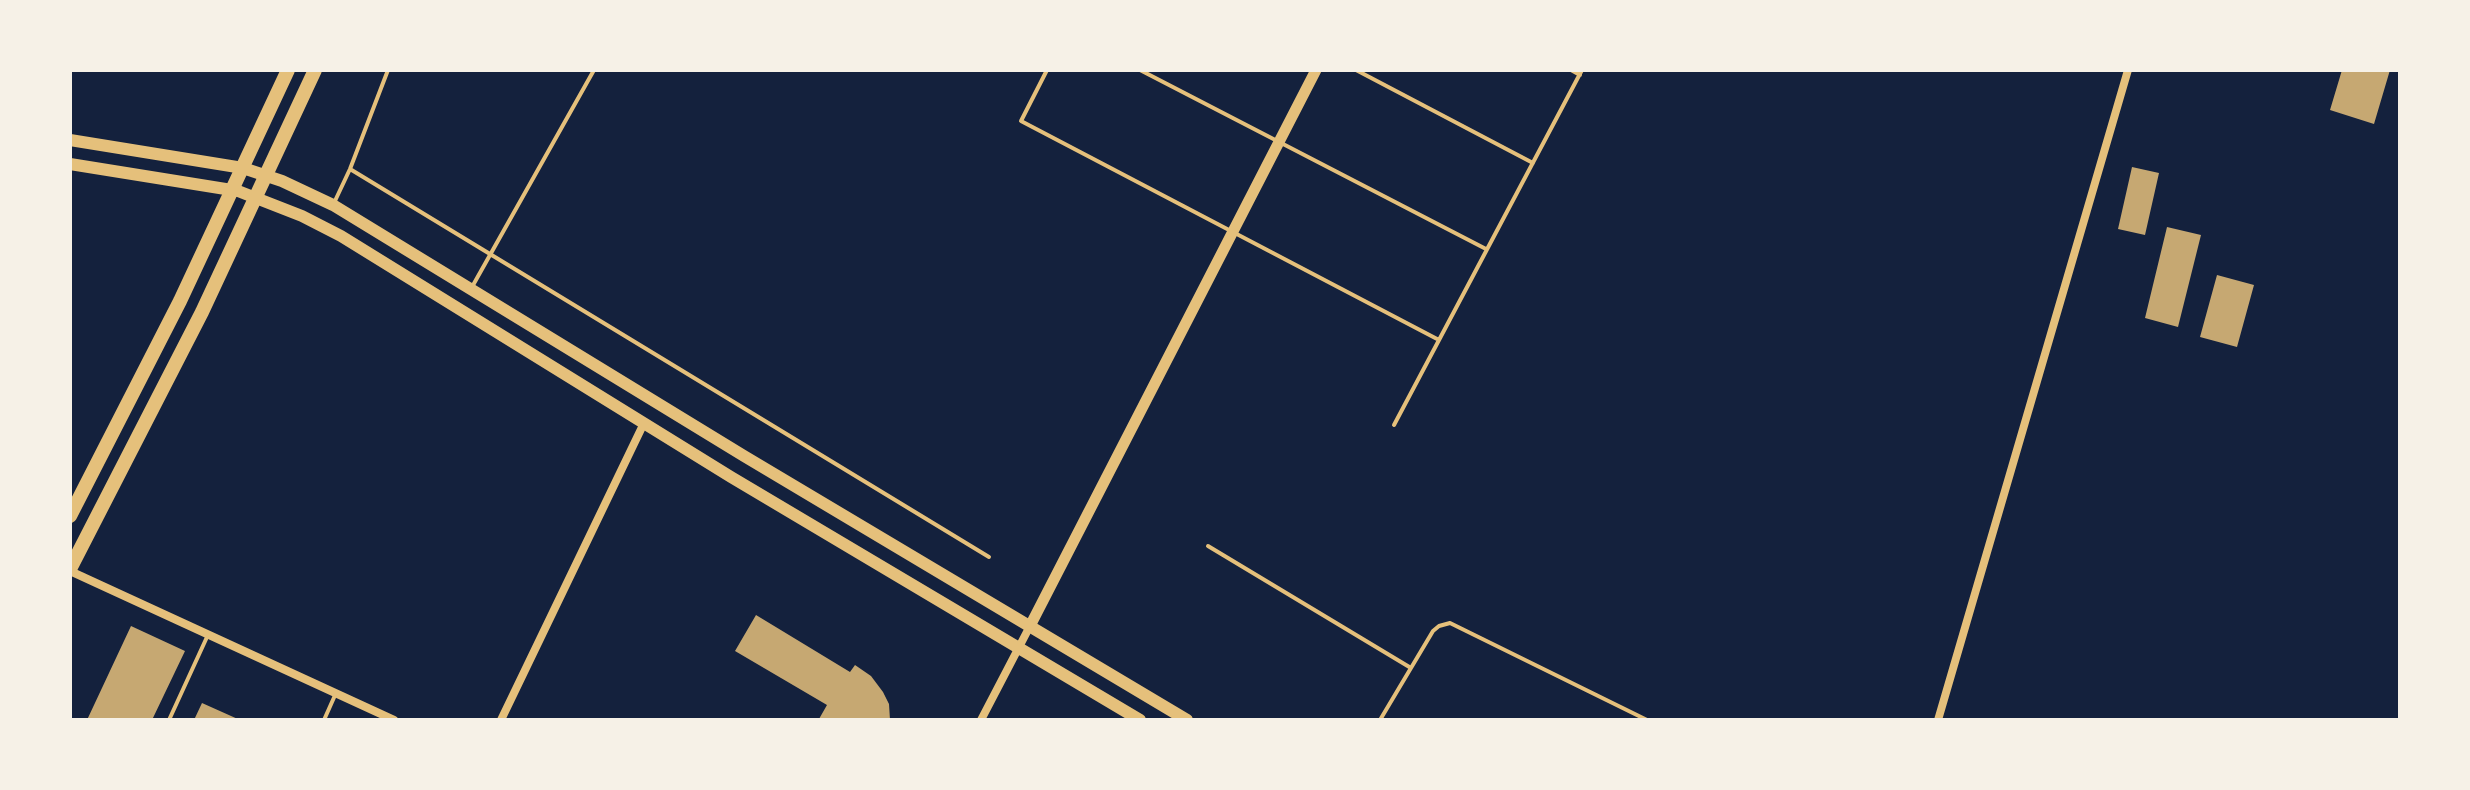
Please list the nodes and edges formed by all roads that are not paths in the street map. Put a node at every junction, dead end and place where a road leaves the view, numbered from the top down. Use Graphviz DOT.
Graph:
graph roads {
  1 [pos="288,70"];
  2 [pos="315,70"];
  3 [pos="388,70"];
  4 [pos="594,70"];
  5 [pos="1047,70"];
  6 [pos="1140,70"];
  7 [pos="1316,70"];
  8 [pos="1356,70"];
  9 [pos="1571,70"];
  10 [pos="2128,70"];
  11 [pos="1581,72"];
  12 [pos="70,140"];
  13 [pos="1279,142"];
  14 [pos="1533,163"];
  15 [pos="70,164"];
  16 [pos="243,168"];
  17 [pos="350,169"];
  18 [pos="266,176"];
  19 [pos="232,190"];
  20 [pos="256,197"];
  21 [pos="333,205"];
  22 [pos="1233,232"];
  23 [pos="1487,249"];
  24 [pos="491,254"];
  25 [pos="471,289"];
  26 [pos="1439,340"];
  27 [pos="644,423"];
  28 [pos="1394,425"];
  29 [pos="70,516"];
  30 [pos="1208,546"];
  31 [pos="989,557"];
  32 [pos="70,570"];
  33 [pos="1030,626"];
  34 [pos="208,634"];
  35 [pos="1019,648"];
  36 [pos="1411,668"];
  37 [pos="336,693"];
  38 [pos="169,720"];
  39 [pos="324,720"];
  40 [pos="394,720"];
  41 [pos="501,720"];
  42 [pos="981,720"];
  43 [pos="1140,720"];
  44 [pos="1187,720"];
  45 [pos="1380,720"];
  46 [pos="1647,720"];
  47 [pos="1938,720"];
  1 -- 16 [label="highway"];
  2 -- 18 [label="highway"];
  3 -- 17 [label="lane"];
  4 -- 24 [label="lane"];
  5 -- 22 [label="lane"];
  6 -- 13 [label="lane"];
  7 -- 13 [label="street"];
  8 -- 14 [label="lane"];
  9 -- 11 [label="lane"];
  10 -- 47 [label="street"];
  11 -- 14 [label="lane"];
  12 -- 16 [label="main road"];
  13 -- 22 [label="street"];
  13 -- 23 [label="lane"];
  14 -- 23 [label="lane"];
  15 -- 19 [label="main road"];
  16 -- 18 [label="main road"];
  16 -- 19 [label="highway"];
  17 -- 21 [label="lane"];
  17 -- 24 [label="lane"];
  18 -- 20 [label="highway"];
  18 -- 21 [label="main road"];
  19 -- 20 [label="main road"];
  19 -- 29 [label="highway"];
  20 -- 27 [label="main road"];
  20 -- 32 [label="highway"];
  21 -- 25 [label="main road"];
  22 -- 26 [label="lane"];
  22 -- 33 [label="street"];
  23 -- 26 [label="lane"];
  24 -- 25 [label="lane"];
  24 -- 31 [label="lane"];
  25 -- 33 [label="main road"];
  26 -- 28 [label="lane"];
  27 -- 35 [label="main road"];
  27 -- 41 [label="street"];
  30 -- 36 [label="lane"];
  32 -- 34 [label="street"];
  33 -- 35 [label="street"];
  33 -- 44 [label="main road"];
  34 -- 37 [label="street"];
  34 -- 38 [label="lane"];
  35 -- 42 [label="street"];
  35 -- 43 [label="main road"];
  36 -- 45 [label="lane"];
  36 -- 46 [label="lane"];
  37 -- 39 [label="lane"];
  37 -- 40 [label="street"];
}
